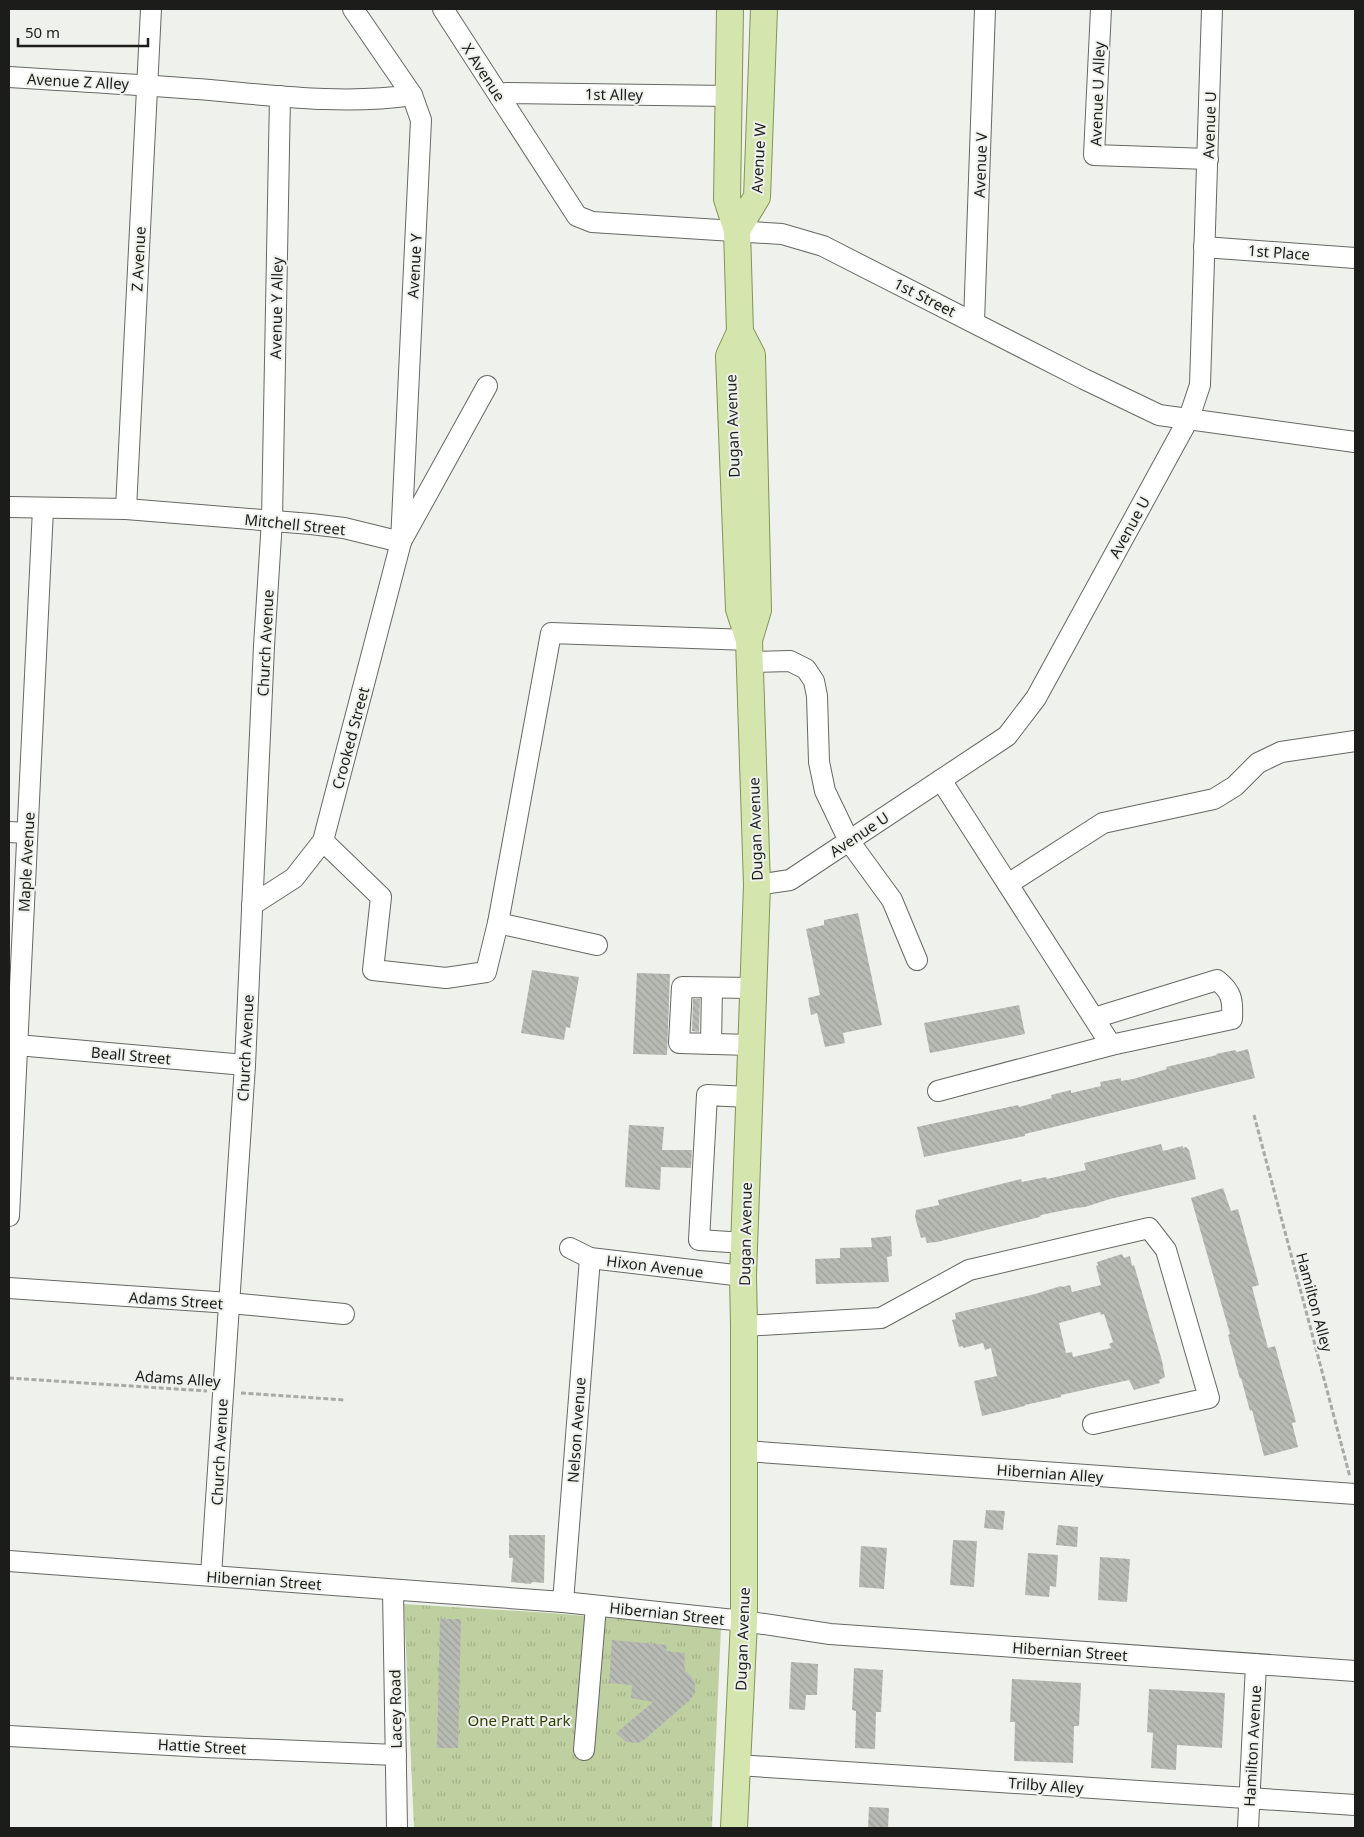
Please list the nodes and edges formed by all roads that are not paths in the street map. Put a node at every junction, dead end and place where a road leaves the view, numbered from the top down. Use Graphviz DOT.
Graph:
graph roads {
  1 [pos="151,9"];
  2 [pos="353,9"];
  3 [pos="443,9"];
  4 [pos="730,9"];
  5 [pos="764,9"];
  6 [pos="985,9"];
  7 [pos="1101,9"];
  8 [pos="1212,9"];
  9 [pos="9,77"];
  10 [pos="147,85"];
  11 [pos="412,95"];
  12 [pos="280,96"];
  13 [pos="729,96"];
  14 [pos="500,97"];
  15 [pos="525,135"];
  16 [pos="1208,159"];
  17 [pos="737,230"];
  18 [pos="1204,247"];
  19 [pos="1355,258"];
  20 [pos="974,322"];
  21 [pos="487,386"];
  22 [pos="1189,418"];
  23 [pos="1355,442"];
  24 [pos="9,507"];
  25 [pos="43,509"];
  26 [pos="126,509"];
  27 [pos="272,520"];
  28 [pos="401,542"];
  29 [pos="750,651"];
  30 [pos="1355,741"];
  31 [pos="941,780"];
  32 [pos="18,833"];
  33 [pos="323,841"];
  34 [pos="849,841"];
  35 [pos="1008,884"];
  36 [pos="757,885"];
  37 [pos="252,905"];
  38 [pos="498,923"];
  39 [pos="597,945"];
  40 [pos="917,960"];
  41 [pos="14,983"];
  42 [pos="712,988"];
  43 [pos="752,988"];
  44 [pos="1094,1018"];
  45 [pos="17,1044"];
  46 [pos="711,1044"];
  47 [pos="751,1045"];
  48 [pos="1111,1045"];
  49 [pos="245,1065"];
  50 [pos="938,1091"];
  51 [pos="749,1097"];
  52 [pos="9,1216"];
  53 [pos="744,1243"];
  54 [pos="570,1248"];
  55 [pos="590,1258"];
  56 [pos="743,1276"];
  57 [pos="9,1288"];
  58 [pos="230,1304"];
  59 [pos="344,1314"];
  60 [pos="744,1326"];
  61 [pos="1093,1424"];
  62 [pos="744,1451"];
  63 [pos="1355,1494"];
  64 [pos="9,1561"];
  65 [pos="211,1575"];
  66 [pos="393,1590"];
  67 [pos="563,1602"];
  68 [pos="596,1606"];
  69 [pos="744,1621"];
  70 [pos="1256,1664"];
  71 [pos="1355,1671"];
  72 [pos="9,1736"];
  73 [pos="584,1750"];
  74 [pos="396,1754"];
  75 [pos="737,1765"];
  76 [pos="1250,1798"];
  77 [pos="1355,1805"];
  78 [pos="397,1828"];
  79 [pos="734,1828"];
  80 [pos="1248,1828"];
  1 -- 10 [label="street, Z Avenue"];
  2 -- 11 [label="street, Avenue Y"];
  3 -- 14 [label="street, X Avenue"];
  4 -- 13 [label="main road, Avenue W"];
  5 -- 17 [label="main road, Avenue W"];
  6 -- 20 [label="street, Avenue V"];
  7 -- 16 [label="street, Avenue U Alley"];
  8 -- 16 [label="street, Avenue U"];
  9 -- 10 [label="street, Avenue Z Alley"];
  10 -- 12 [label="street"];
  10 -- 26 [label="street, Z Avenue"];
  11 -- 12 [label="street"];
  11 -- 28 [label="street, Avenue Y"];
  12 -- 27 [label="street, Avenue Y Alley"];
  13 -- 14 [label="street, 1st Alley"];
  13 -- 17 [label="main road, Avenue W"];
  14 -- 15 [label="street, X Avenue"];
  15 -- 17 [label="street, 1st Street"];
  16 -- 18 [label="street, Avenue U"];
  17 -- 20 [label="street, 1st Street"];
  17 -- 29 [label="main road, Dugan Avenue"];
  18 -- 19 [label="street, 1st Place"];
  18 -- 22 [label="street, Avenue U"];
  20 -- 22 [label="street, 1st Street"];
  21 -- 28 [label="street"];
  22 -- 23 [label="street, 1st Street"];
  22 -- 31 [label="street, Avenue U"];
  24 -- 25 [label="street, Mitchell Street"];
  25 -- 26 [label="street, Mitchell Street"];
  25 -- 32 [label="street, Maple Avenue"];
  26 -- 27 [label="street, Mitchell Street"];
  27 -- 28 [label="street, Mitchell Street"];
  27 -- 37 [label="street, Church Avenue"];
  28 -- 33 [label="street, Crooked Street"];
  29 -- 34 [label="street"];
  29 -- 36 [label="main road, Dugan Avenue"];
  29 -- 38 [label="street"];
  30 -- 35 [label="street"];
  31 -- 34 [label="street, Avenue U"];
  31 -- 35 [label="street"];
  32 -- 41 [label="street, Maple Avenue"];
  33 -- 37 [label="street, Crooked Street"];
  33 -- 38 [label="street"];
  34 -- 36 [label="street, Avenue U"];
  34 -- 40 [label="street"];
  35 -- 44 [label="street"];
  36 -- 43 [label="main road, Dugan Avenue"];
  37 -- 49 [label="street, Church Avenue"];
  38 -- 39 [label="street"];
  41 -- 45 [label="street, Maple Avenue"];
  42 -- 43 [label="street"];
  42 -- 46 [label="street"];
  42 -- 46 [label="street"];
  43 -- 47 [label="main road, Dugan Avenue"];
  44 -- 48 [label="street"];
  44 -- 48 [label="street"];
  45 -- 49 [label="street, Beall Street"];
  45 -- 52 [label="street, Maple Avenue"];
  46 -- 47 [label="street"];
  47 -- 51 [label="main road, Dugan Avenue"];
  48 -- 50 [label="street"];
  49 -- 58 [label="street, Church Avenue"];
  51 -- 53 [label="main road, Dugan Avenue"];
  51 -- 53 [label="street"];
  53 -- 56 [label="main road, Dugan Avenue"];
  54 -- 55 [label="street, Hixon Avenue"];
  55 -- 56 [label="street, Hixon Avenue"];
  55 -- 67 [label="street, Nelson Avenue"];
  56 -- 60 [label="main road, Dugan Avenue"];
  57 -- 58 [label="street, Adams Street"];
  58 -- 59 [label="street, Adams Street"];
  58 -- 65 [label="street, Church Avenue"];
  60 -- 61 [label="street"];
  60 -- 62 [label="main road, Dugan Avenue"];
  62 -- 63 [label="street, Hibernian Alley"];
  62 -- 69 [label="main road, Dugan Avenue"];
  64 -- 65 [label="street, Hibernian Street"];
  65 -- 66 [label="street, Hibernian Street"];
  66 -- 67 [label="street, Hibernian Street"];
  66 -- 74 [label="street, Lacey Road"];
  67 -- 68 [label="street, Hibernian Street"];
  68 -- 69 [label="street, Hibernian Street"];
  68 -- 73 [label="street"];
  69 -- 70 [label="street, Hibernian Street"];
  69 -- 75 [label="main road, Dugan Avenue"];
  70 -- 71 [label="street, Hibernian Street"];
  70 -- 76 [label="street, Hamilton Avenue"];
  72 -- 74 [label="street, Hattie Street"];
  74 -- 78 [label="street, Lacey Road"];
  75 -- 76 [label="street, Trilby Alley"];
  75 -- 79 [label="main road, Dugan Avenue"];
  76 -- 77 [label="street, Trilby Alley"];
  76 -- 80 [label="street, Hamilton Avenue"];
}
